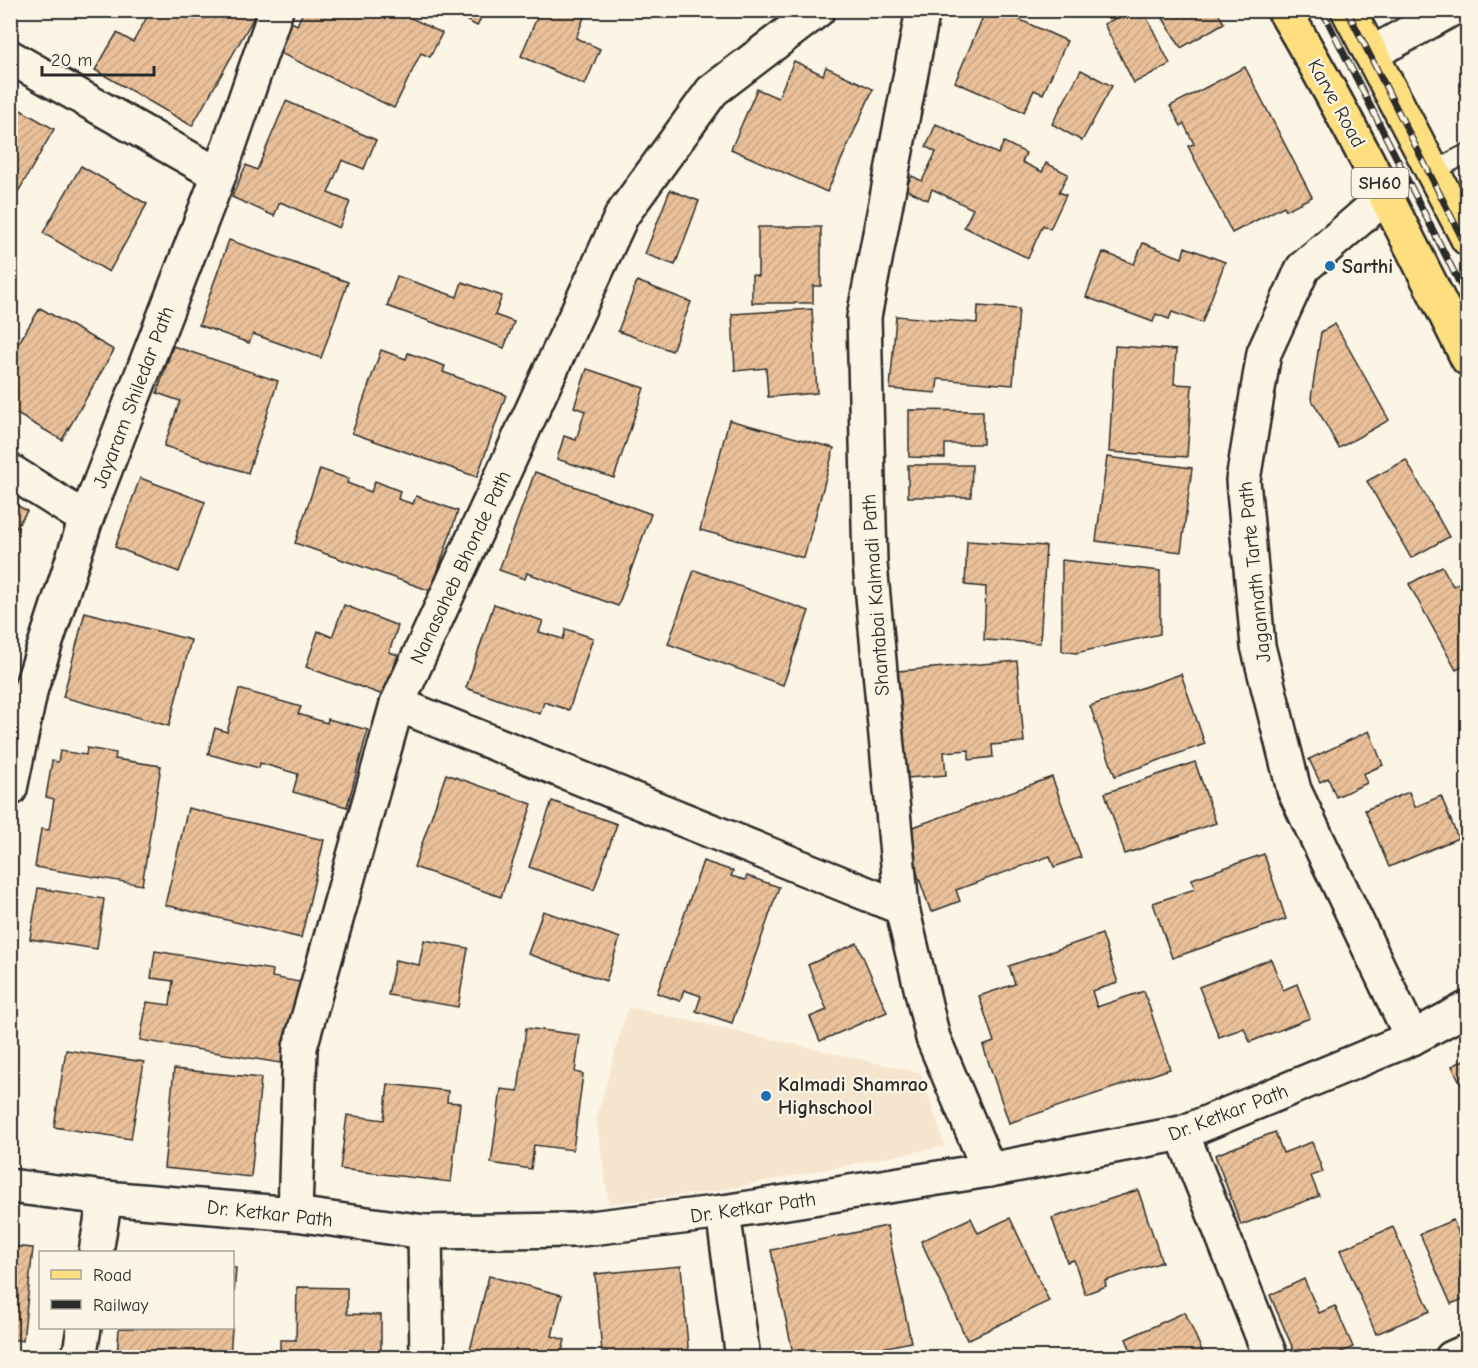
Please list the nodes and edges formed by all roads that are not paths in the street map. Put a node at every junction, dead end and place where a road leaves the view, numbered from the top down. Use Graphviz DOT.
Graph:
graph roads {
  1 [pos="276,10"];
  2 [pos="818,10"];
  3 [pos="923,10"];
  4 [pos="1284,10"];
  5 [pos="1348,10"];
  6 [pos="1450,10"];
  7 [pos="1371,54"];
  8 [pos="10,57"];
  9 [pos="1467,153"];
  10 [pos="1434,171"];
  11 [pos="219,175"];
  12 [pos="1387,195"];
  13 [pos="1467,239"];
  14 [pos="1467,359"];
  15 [pos="10,471"];
  16 [pos="86,519"];
  17 [pos="397,704"];
  18 [pos="10,789"];
  19 [pos="902,908"];
  20 [pos="1467,1008"];
  21 [pos="1412,1038"];
  22 [pos="1182,1133"];
  23 [pos="989,1170"];
  24 [pos="10,1186"];
  25 [pos="105,1198"];
  26 [pos="723,1212"];
  27 [pos="295,1214"];
  28 [pos="425,1232"];
  29 [pos="96,1251"];
  30 [pos="84,1329"];
  31 [pos="1467,1351"];
  32 [pos="79,1358"];
  33 [pos="428,1358"];
  34 [pos="743,1358"];
  35 [pos="1270,1358"];
  36 [pos="1452,1358"];
  1 -- 11 [label="street, Jayaram Shiledar Path"];
  2 -- 17 [label="street, Nanasaheb Bhonde Path"];
  3 -- 19 [label="street, Shantabai Kalmadi Path"];
  4 -- 12 [label="main road, Karve Road / SH60"];
  5 -- 7 [label="main road, SH60"];
  6 -- 7 [label="street"];
  7 -- 10 [label="main road, SH60"];
  8 -- 11 [label="street"];
  9 -- 10 [label="lane"];
  10 -- 13 [label="main road, SH60"];
  11 -- 16 [label="street, Jayaram Shiledar Path"];
  12 -- 14 [label="main road, Karve Road / SH60"];
  12 -- 21 [label="street, Jagannath Tarte Path"];
  15 -- 16 [label="street"];
  16 -- 18 [label="street, Jayaram Shiledar Path"];
  17 -- 19 [label="street"];
  17 -- 27 [label="street, Nanasaheb Bhonde Path"];
  19 -- 23 [label="street, Shantabai Kalmadi Path"];
  20 -- 21 [label="street, Dr. Ketkar Path"];
  21 -- 22 [label="street, Dr. Ketkar Path"];
  22 -- 23 [label="street, Dr. Ketkar Path"];
  22 -- 35 [label="street"];
  23 -- 26 [label="street, Dr. Ketkar Path"];
  24 -- 25 [label="street, Dr. Ketkar Path"];
  25 -- 27 [label="street, Dr. Ketkar Path"];
  25 -- 29 [label="street"];
  26 -- 28 [label="street, Dr. Ketkar Path"];
  26 -- 34 [label="street"];
  27 -- 28 [label="street, Dr. Ketkar Path"];
  28 -- 33 [label="street"];
  30 -- 32 [label="street"];
  31 -- 36 [label="street"];
}
